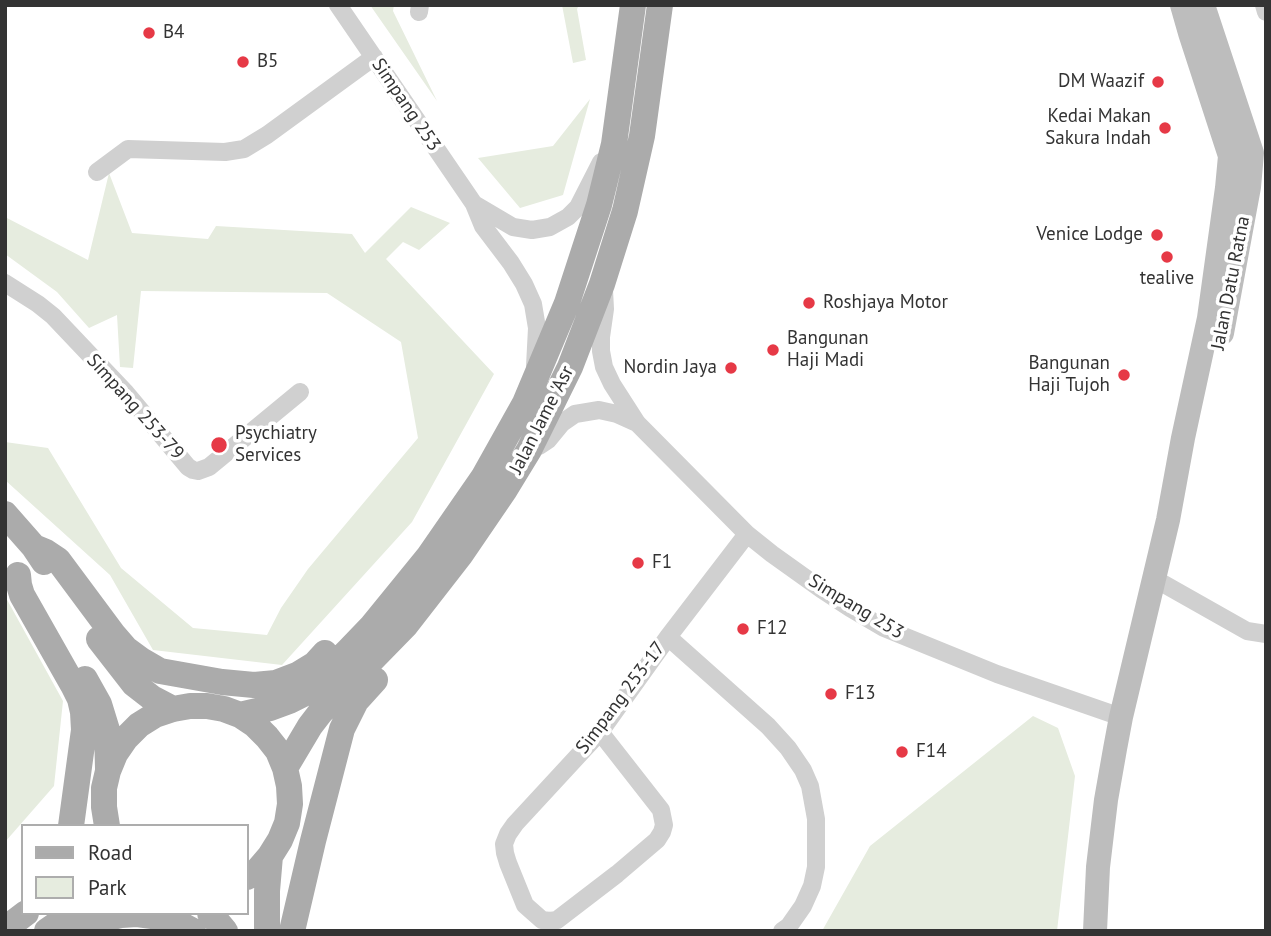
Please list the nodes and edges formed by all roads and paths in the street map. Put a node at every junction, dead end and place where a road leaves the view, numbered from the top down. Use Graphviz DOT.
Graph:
graph roads {
  1 [pos="338,5"];
  2 [pos="633,5"];
  3 [pos="660,5"];
  4 [pos="1182,5"];
  5 [pos="1203,5"];
  6 [pos="1264,5"];
  7 [pos="1266,12"];
  8 [pos="374,57"];
  9 [pos="614,144"];
  10 [pos="1249,154"];
  11 [pos="97,172"];
  12 [pos="474,205"];
  13 [pos="5,283"];
  14 [pos="602,284"];
  15 [pos="534,379"];
  16 [pos="300,392"];
  17 [pos="637,423"];
  18 [pos="529,450"];
  19 [pos="5,514"];
  20 [pos="747,534"];
  21 [pos="34,547"];
  22 [pos="12,567"];
  23 [pos="1155,579"];
  24 [pos="402,590"];
  25 [pos="405,626"];
  26 [pos="1266,635"];
  27 [pos="668,637"];
  28 [pos="173,709"];
  29 [pos="240,715"];
  30 [pos="1121,717"];
  31 [pos="600,732"];
  32 [pos="285,768"];
  33 [pos="108,771"];
  34 [pos="72,824"];
  35 [pos="107,824"];
  36 [pos="270,856"];
  37 [pos="248,876"];
  38 [pos="21,899"];
  39 [pos="5,911"];
  40 [pos="23,915"];
  41 [pos="70,915"];
  42 [pos="130,915"];
  43 [pos="145,915"];
  44 [pos="212,915"];
  45 [pos="5,929"];
  46 [pos="47,931"];
  47 [pos="76,931"];
  48 [pos="193,931"];
  49 [pos="225,931"];
  50 [pos="267,931"];
  51 [pos="292,931"];
  52 [pos="782,931"];
  53 [pos="1095,931"];
  1 -- 8 [label="street, Simpang 253"];
  2 -- 9 [label="main road, Jalan Jame 'Asr"];
  3 -- 14 [label="main road, Jalan Jame 'Asr"];
  4 -- 10 [label="main road, Jalan Datu Ratna"];
  5 -- 10 [label="main road, Jalan Datu Ratna"];
  6 -- 7 [label="street"];
  8 -- 11 [label="street"];
  8 -- 12 [label="street, Simpang 253"];
  9 -- 12 [label="street, Simpang 253"];
  9 -- 15 [label="main road, Jalan Jame 'Asr"];
  10 -- 23 [label="main road, Jalan Datu Ratna"];
  12 -- 15 [label="street, Simpang 253"];
  13 -- 16 [label="street, Simpang 253-79"];
  14 -- 17 [label="street, Simpang 253"];
  14 -- 18 [label="main road, Jalan Jame 'Asr"];
  15 -- 24 [label="main road, Jalan Jame 'Asr"];
  17 -- 18 [label="street, Simpang 253"];
  17 -- 20 [label="street, Simpang 253"];
  18 -- 25 [label="main road, Jalan Jame 'Asr"];
  19 -- 21 [label="main road"];
  20 -- 27 [label="street, Simpang 253-17"];
  20 -- 30 [label="street, Simpang 253"];
  21 -- 24 [label="main road"];
  21 -- 28 [label="main road"];
  22 -- 33 [label="main road"];
  22 -- 34 [label="main road"];
  23 -- 26 [label="street"];
  23 -- 30 [label="main road, Jalan Datu Ratna"];
  24 -- 29 [label="main road, Jalan Jame 'Asr"];
  25 -- 32 [label="main road, Jalan Jame 'Asr"];
  25 -- 51 [label="main road"];
  27 -- 31 [label="street, Simpang 253-17"];
  27 -- 52 [label="street"];
  28 -- 29 [label="main road"];
  28 -- 33 [label="main road"];
  29 -- 32 [label="main road"];
  30 -- 53 [label="main road, Jalan Datu Ratna"];
  31 -- 31 [label="street, Simpang 253-17"];
  32 -- 36 [label="main road"];
  33 -- 35 [label="main road"];
  36 -- 37 [label="main road"];
  36 -- 50 [label="main road"];
  38 -- 39 [label="main road"];
  40 -- 45 [label="main road"];
  41 -- 46 [label="main road"];
  42 -- 47 [label="main road"];
  43 -- 48 [label="main road"];
  44 -- 49 [label="main road"];
}
